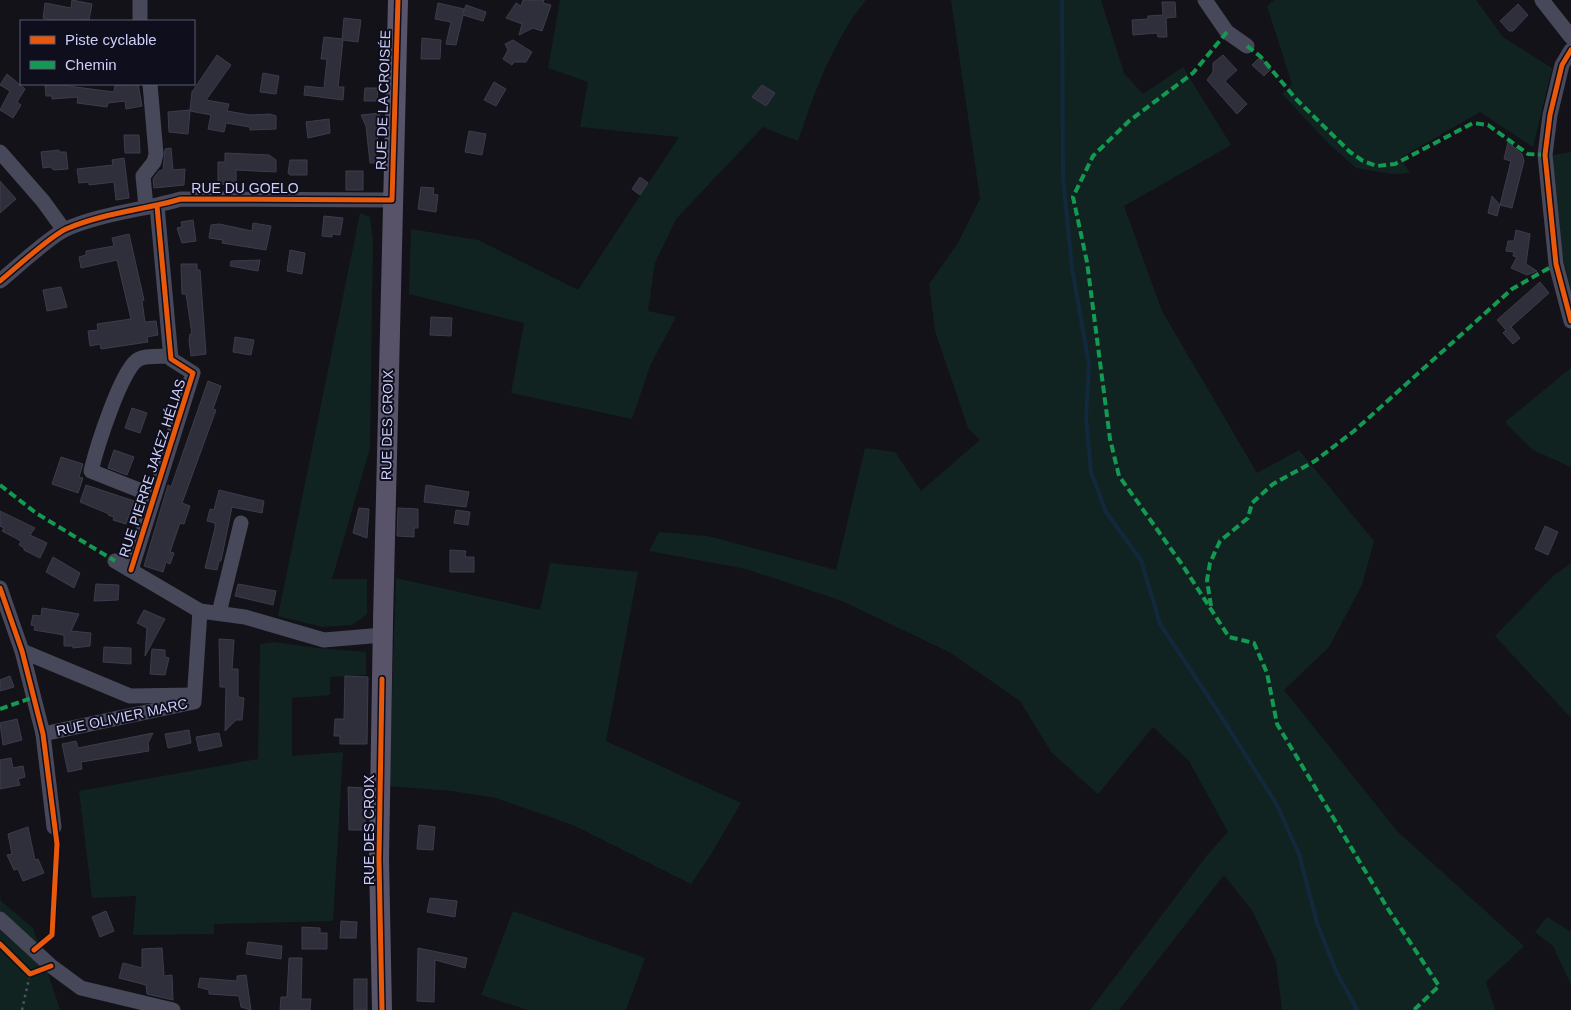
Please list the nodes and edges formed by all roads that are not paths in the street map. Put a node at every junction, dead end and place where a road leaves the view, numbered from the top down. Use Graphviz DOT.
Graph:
graph roads {
  1 [pos="140,0"];
  2 [pos="398,0"];
  3 [pos="1205,0"];
  4 [pos="1542,0"];
  5 [pos="140,20"];
  6 [pos="1571,37"];
  7 [pos="1247,46"];
  8 [pos="1571,50"];
  9 [pos="150,85"];
  10 [pos="0,152"];
  11 [pos="392,200"];
  12 [pos="152,206"];
  13 [pos="64,230"];
  14 [pos="0,282"];
  15 [pos="1571,321"];
  16 [pos="170,356"];
  17 [pos="154,496"];
  18 [pos="241,523"];
  19 [pos="116,561"];
  20 [pos="131,570"];
  21 [pos="0,588"];
  22 [pos="200,611"];
  23 [pos="219,613"];
  24 [pos="383,635"];
  25 [pos="22,651"];
  26 [pos="130,696"];
  27 [pos="194,698"];
  28 [pos="132,715"];
  29 [pos="43,734"];
  30 [pos="54,827"];
  31 [pos="0,919"];
  32 [pos="174,1010"];
  33 [pos="382,1010"];
  1 -- 5 [label="street"];
  2 -- 11 [label="main road, RUE DE LA CROISÉE"];
  3 -- 7 [label="street"];
  4 -- 6 [label="street"];
  8 -- 15 [label="street"];
  9 -- 12 [label="street"];
  10 -- 13 [label="street"];
  11 -- 12 [label="street, RUE DU GOELO"];
  11 -- 24 [label="main road, RUE DES CROIX"];
  12 -- 13 [label="street, RUE DU GOELO"];
  12 -- 16 [label="street"];
  13 -- 14 [label="street, RUE DU GOELO"];
  16 -- 17 [label="street, RUE PIERRE JAKEZ HÉLIAS"];
  16 -- 17 [label="street"];
  17 -- 20 [label="street, RUE PIERRE JAKEZ HÉLIAS"];
  18 -- 23 [label="street"];
  19 -- 20 [label="street"];
  20 -- 22 [label="street"];
  21 -- 25 [label="street, RUE OLIVIER MARC"];
  22 -- 23 [label="street"];
  22 -- 27 [label="street, RUE OLIVIER MARC"];
  23 -- 24 [label="street"];
  24 -- 33 [label="main road, RUE DES CROIX"];
  25 -- 26 [label="street, RUE OLIVIER MARC"];
  25 -- 29 [label="street, RUE OLIVIER MARC"];
  26 -- 27 [label="street, RUE OLIVIER MARC"];
  26 -- 28 [label="street"];
  27 -- 28 [label="street, RUE OLIVIER MARC"];
  28 -- 29 [label="street, RUE OLIVIER MARC"];
  29 -- 30 [label="street, RUE OLIVIER MARC"];
  31 -- 32 [label="street"];
}
